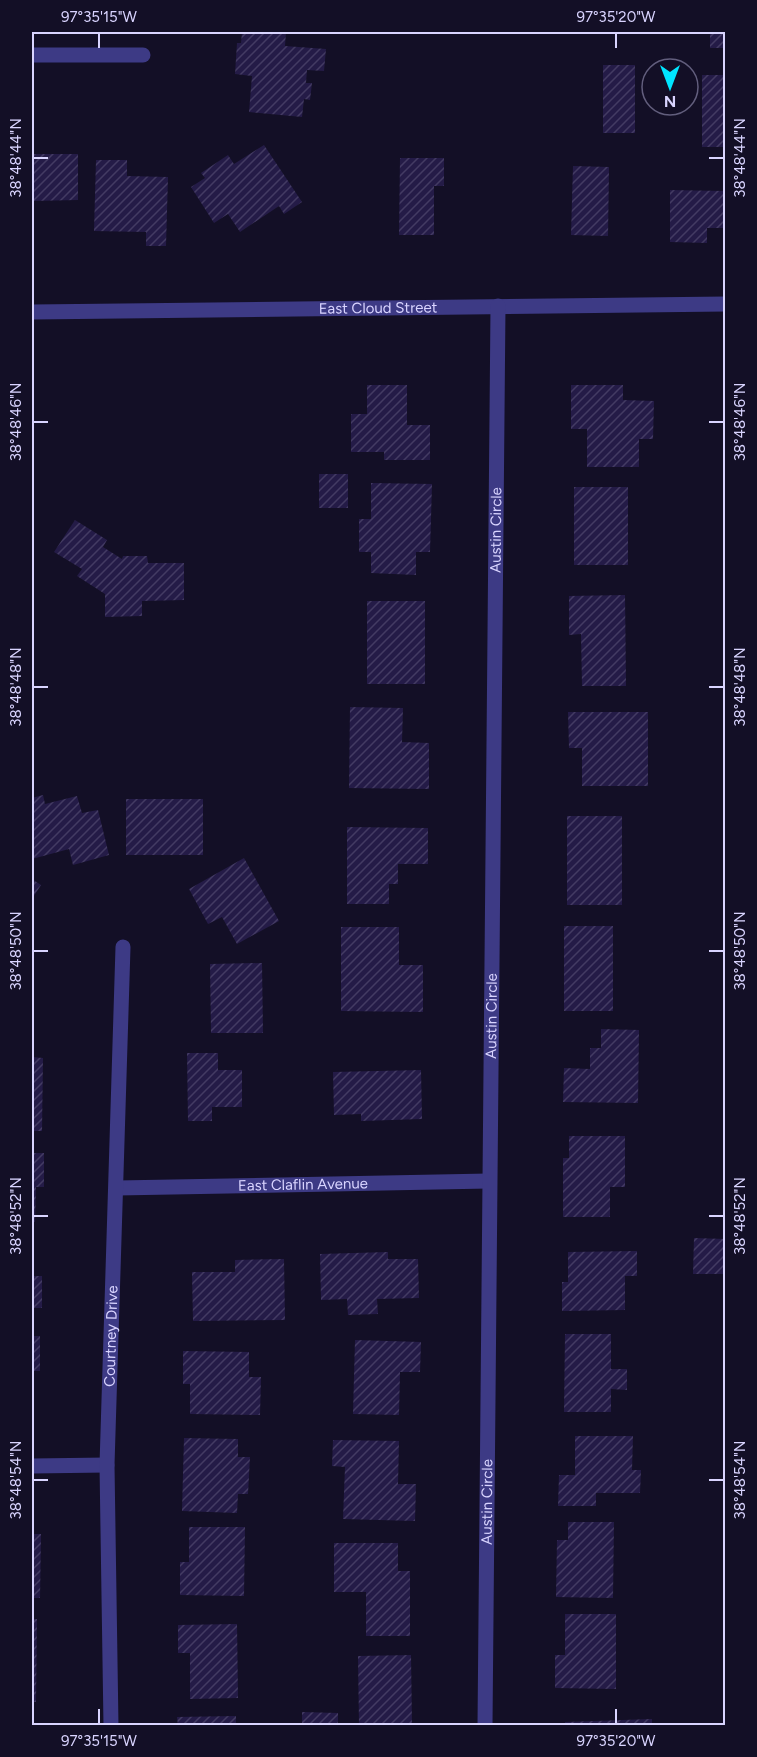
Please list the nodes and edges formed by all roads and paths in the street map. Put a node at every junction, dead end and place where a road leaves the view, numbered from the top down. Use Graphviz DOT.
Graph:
graph roads {
  1 [pos="32,55"];
  2 [pos="143,55"];
  3 [pos="726,304"];
  4 [pos="498,306"];
  5 [pos="32,312"];
  6 [pos="123,947"];
  7 [pos="489,1181"];
  8 [pos="117,1188"];
  9 [pos="107,1465"];
  10 [pos="32,1466"];
  11 [pos="111,1725"];
  12 [pos="485,1725"];
  1 -- 2 [label="street"];
  3 -- 4 [label="street, East Cloud Street"];
  4 -- 5 [label="street, East Cloud Street"];
  4 -- 7 [label="street, Austin Circle"];
  6 -- 8 [label="street, Courtney Drive"];
  7 -- 8 [label="street, East Claflin Avenue"];
  7 -- 12 [label="street, Austin Circle"];
  8 -- 9 [label="street, Courtney Drive"];
  9 -- 10 [label="street"];
  9 -- 11 [label="street, Courtney Drive"];
}
